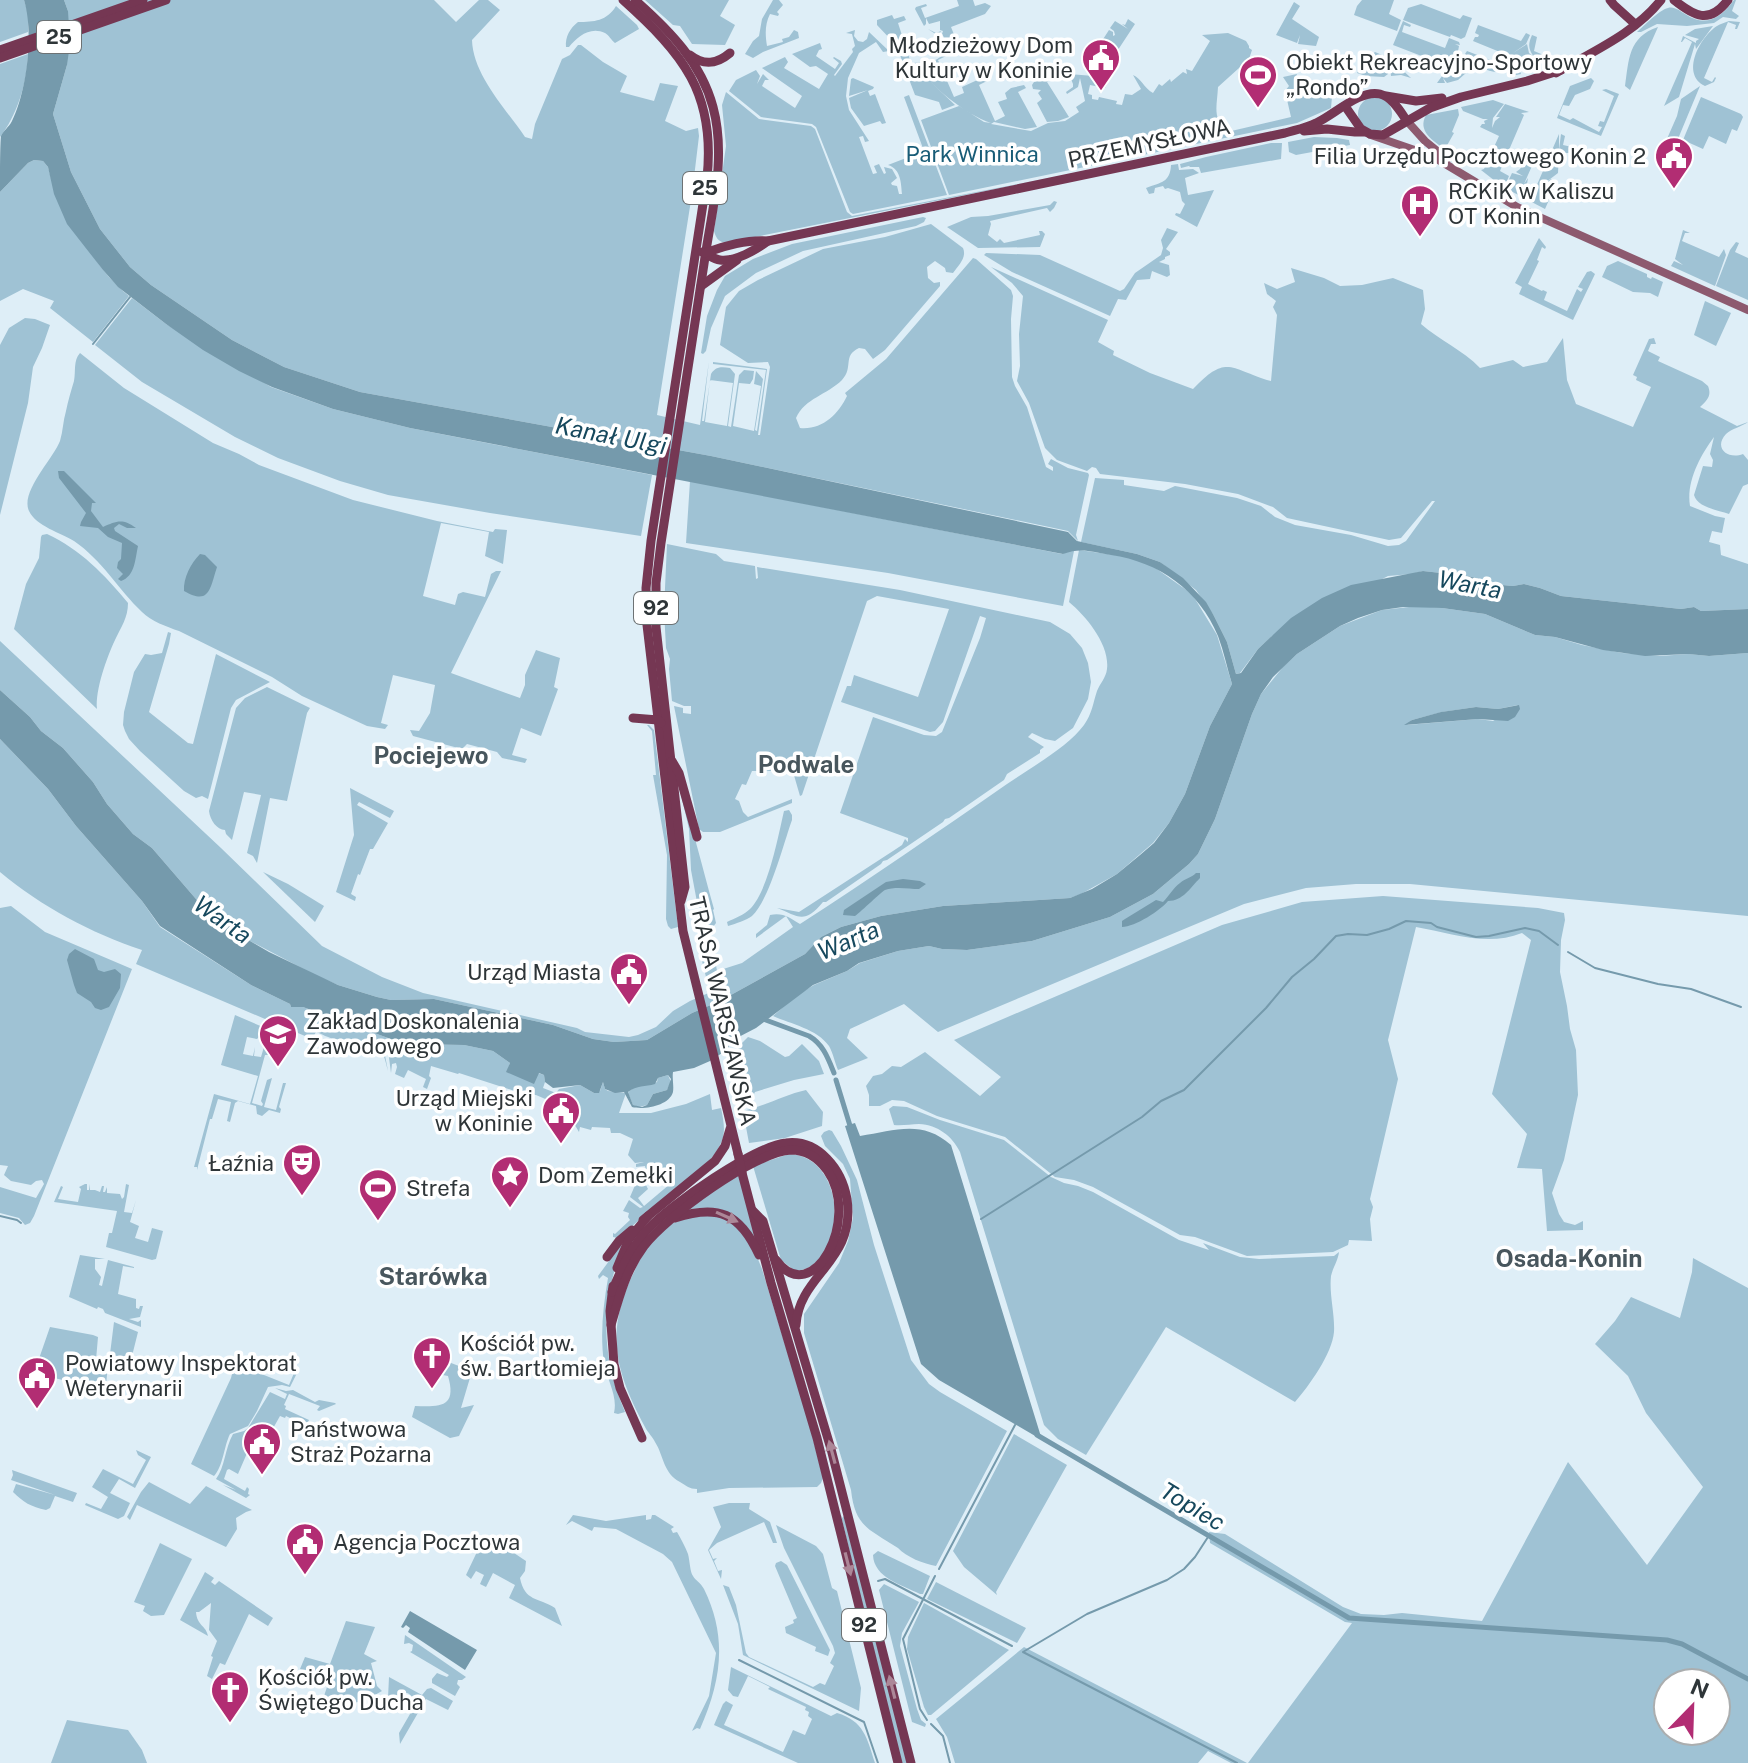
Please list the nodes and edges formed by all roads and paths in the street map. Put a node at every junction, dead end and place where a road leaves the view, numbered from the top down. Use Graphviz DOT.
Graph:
graph roads {
  1 [pos="143,0"];
  2 [pos="166,0"];
  3 [pos="623,0"];
  4 [pos="635,0"];
  5 [pos="1610,0"];
  6 [pos="1661,0"];
  7 [pos="1674,0"];
  8 [pos="1728,0"];
  9 [pos="1635,24"];
  10 [pos="0,50"];
  11 [pos="730,53"];
  12 [pos="687,54"];
  13 [pos="0,58"];
  14 [pos="1370,94"];
  15 [pos="1461,97"];
  16 [pos="1388,98"];
  17 [pos="1345,106"];
  18 [pos="1407,121"];
  19 [pos="1367,131"];
  20 [pos="1285,133"];
  21 [pos="1466,174"];
  22 [pos="709,231"];
  23 [pos="768,241"];
  24 [pos="728,246"];
  25 [pos="700,252"];
  26 [pos="741,256"];
  27 [pos="701,286"];
  28 [pos="1748,310"];
  29 [pos="677,404"];
  30 [pos="659,520"];
  31 [pos="633,718"];
  32 [pos="658,720"];
  33 [pos="666,728"];
  34 [pos="671,759"];
  35 [pos="697,837"];
  36 [pos="679,907"];
  37 [pos="730,1125"];
  38 [pos="751,1209"];
  39 [pos="648,1216"];
  40 [pos="674,1218"];
  41 [pos="771,1249"];
  42 [pos="607,1257"];
  43 [pos="767,1268"];
  44 [pos="612,1292"];
  45 [pos="611,1325"];
  46 [pos="798,1338"];
  47 [pos="642,1438"];
  48 [pos="898,1763"];
  49 [pos="911,1763"];
  1 -- 10 [label="main road, 25"];
  2 -- 13 [label="main road, 25"];
  3 -- 25 [label="main road, 25"];
  4 -- 12 [label="main road, 25"];
  5 -- 9 [label="main road"];
  6 -- 9 [label="main road"];
  7 -- 8 [label="main road"];
  9 -- 15 [label="main road"];
  11 -- 12 [label="main road"];
  12 -- 22 [label="main road, 25"];
  14 -- 16 [label="main road"];
  14 -- 17 [label="main road, PRZEMYSŁOWA"];
  14 -- 19 [label="main road"];
  15 -- 16 [label="main road"];
  15 -- 18 [label="main road"];
  16 -- 18 [label="main road"];
  16 -- 19 [label="main road"];
  17 -- 19 [label="main road"];
  17 -- 20 [label="main road, PRZEMYSŁOWA"];
  18 -- 19 [label="main road"];
  18 -- 21 [label="main road"];
  19 -- 20 [label="main road"];
  19 -- 21 [label="main road"];
  20 -- 23 [label="main road, PRZEMYSŁOWA"];
  21 -- 28 [label="main road"];
  22 -- 24 [label="main road, 25"];
  22 -- 25 [label="main road, TRASA WARSZAWSKA / 92"];
  23 -- 24 [label="main road, PRZEMYSŁOWA"];
  23 -- 26 [label="main road, PRZEMYSŁOWA"];
  24 -- 25 [label="main road"];
  25 -- 26 [label="main road"];
  25 -- 27 [label="main road, TRASA WARSZAWSKA / 92"];
  25 -- 29 [label="main road, TRASA WARSZAWSKA / 92"];
  26 -- 27 [label="main road, PRZEMYSŁOWA"];
  27 -- 29 [label="main road, TRASA WARSZAWSKA / 92"];
  29 -- 30 [label="main road, TRASA WARSZAWSKA / 92"];
  30 -- 32 [label="main road, TRASA WARSZAWSKA / 92"];
  30 -- 33 [label="main road, TRASA WARSZAWSKA / 92"];
  31 -- 32 [label="main road"];
  32 -- 33 [label="main road"];
  32 -- 36 [label="main road, TRASA WARSZAWSKA / 92"];
  33 -- 34 [label="main road, TRASA WARSZAWSKA / 92"];
  34 -- 35 [label="main road"];
  34 -- 36 [label="main road, TRASA WARSZAWSKA / 92"];
  36 -- 37 [label="main road, TRASA WARSZAWSKA / 92"];
  37 -- 38 [label="main road, TRASA WARSZAWSKA / 92, bridge"];
  37 -- 39 [label="main road"];
  38 -- 41 [label="main road, 92"];
  38 -- 43 [label="main road, TRASA WARSZAWSKA / 92"];
  39 -- 42 [label="main road"];
  39 -- 44 [label="main road"];
  40 -- 41 [label="main road"];
  40 -- 43 [label="main road, one-way"];
  40 -- 45 [label="main road"];
  41 -- 46 [label="main road, 92"];
  43 -- 48 [label="main road, TRASA WARSZAWSKA / 92, one-way"];
  44 -- 45 [label="main road"];
  44 -- 46 [label="main road"];
  45 -- 47 [label="main road"];
  49 -- 46 [label="main road, 92, one-way"];
}
